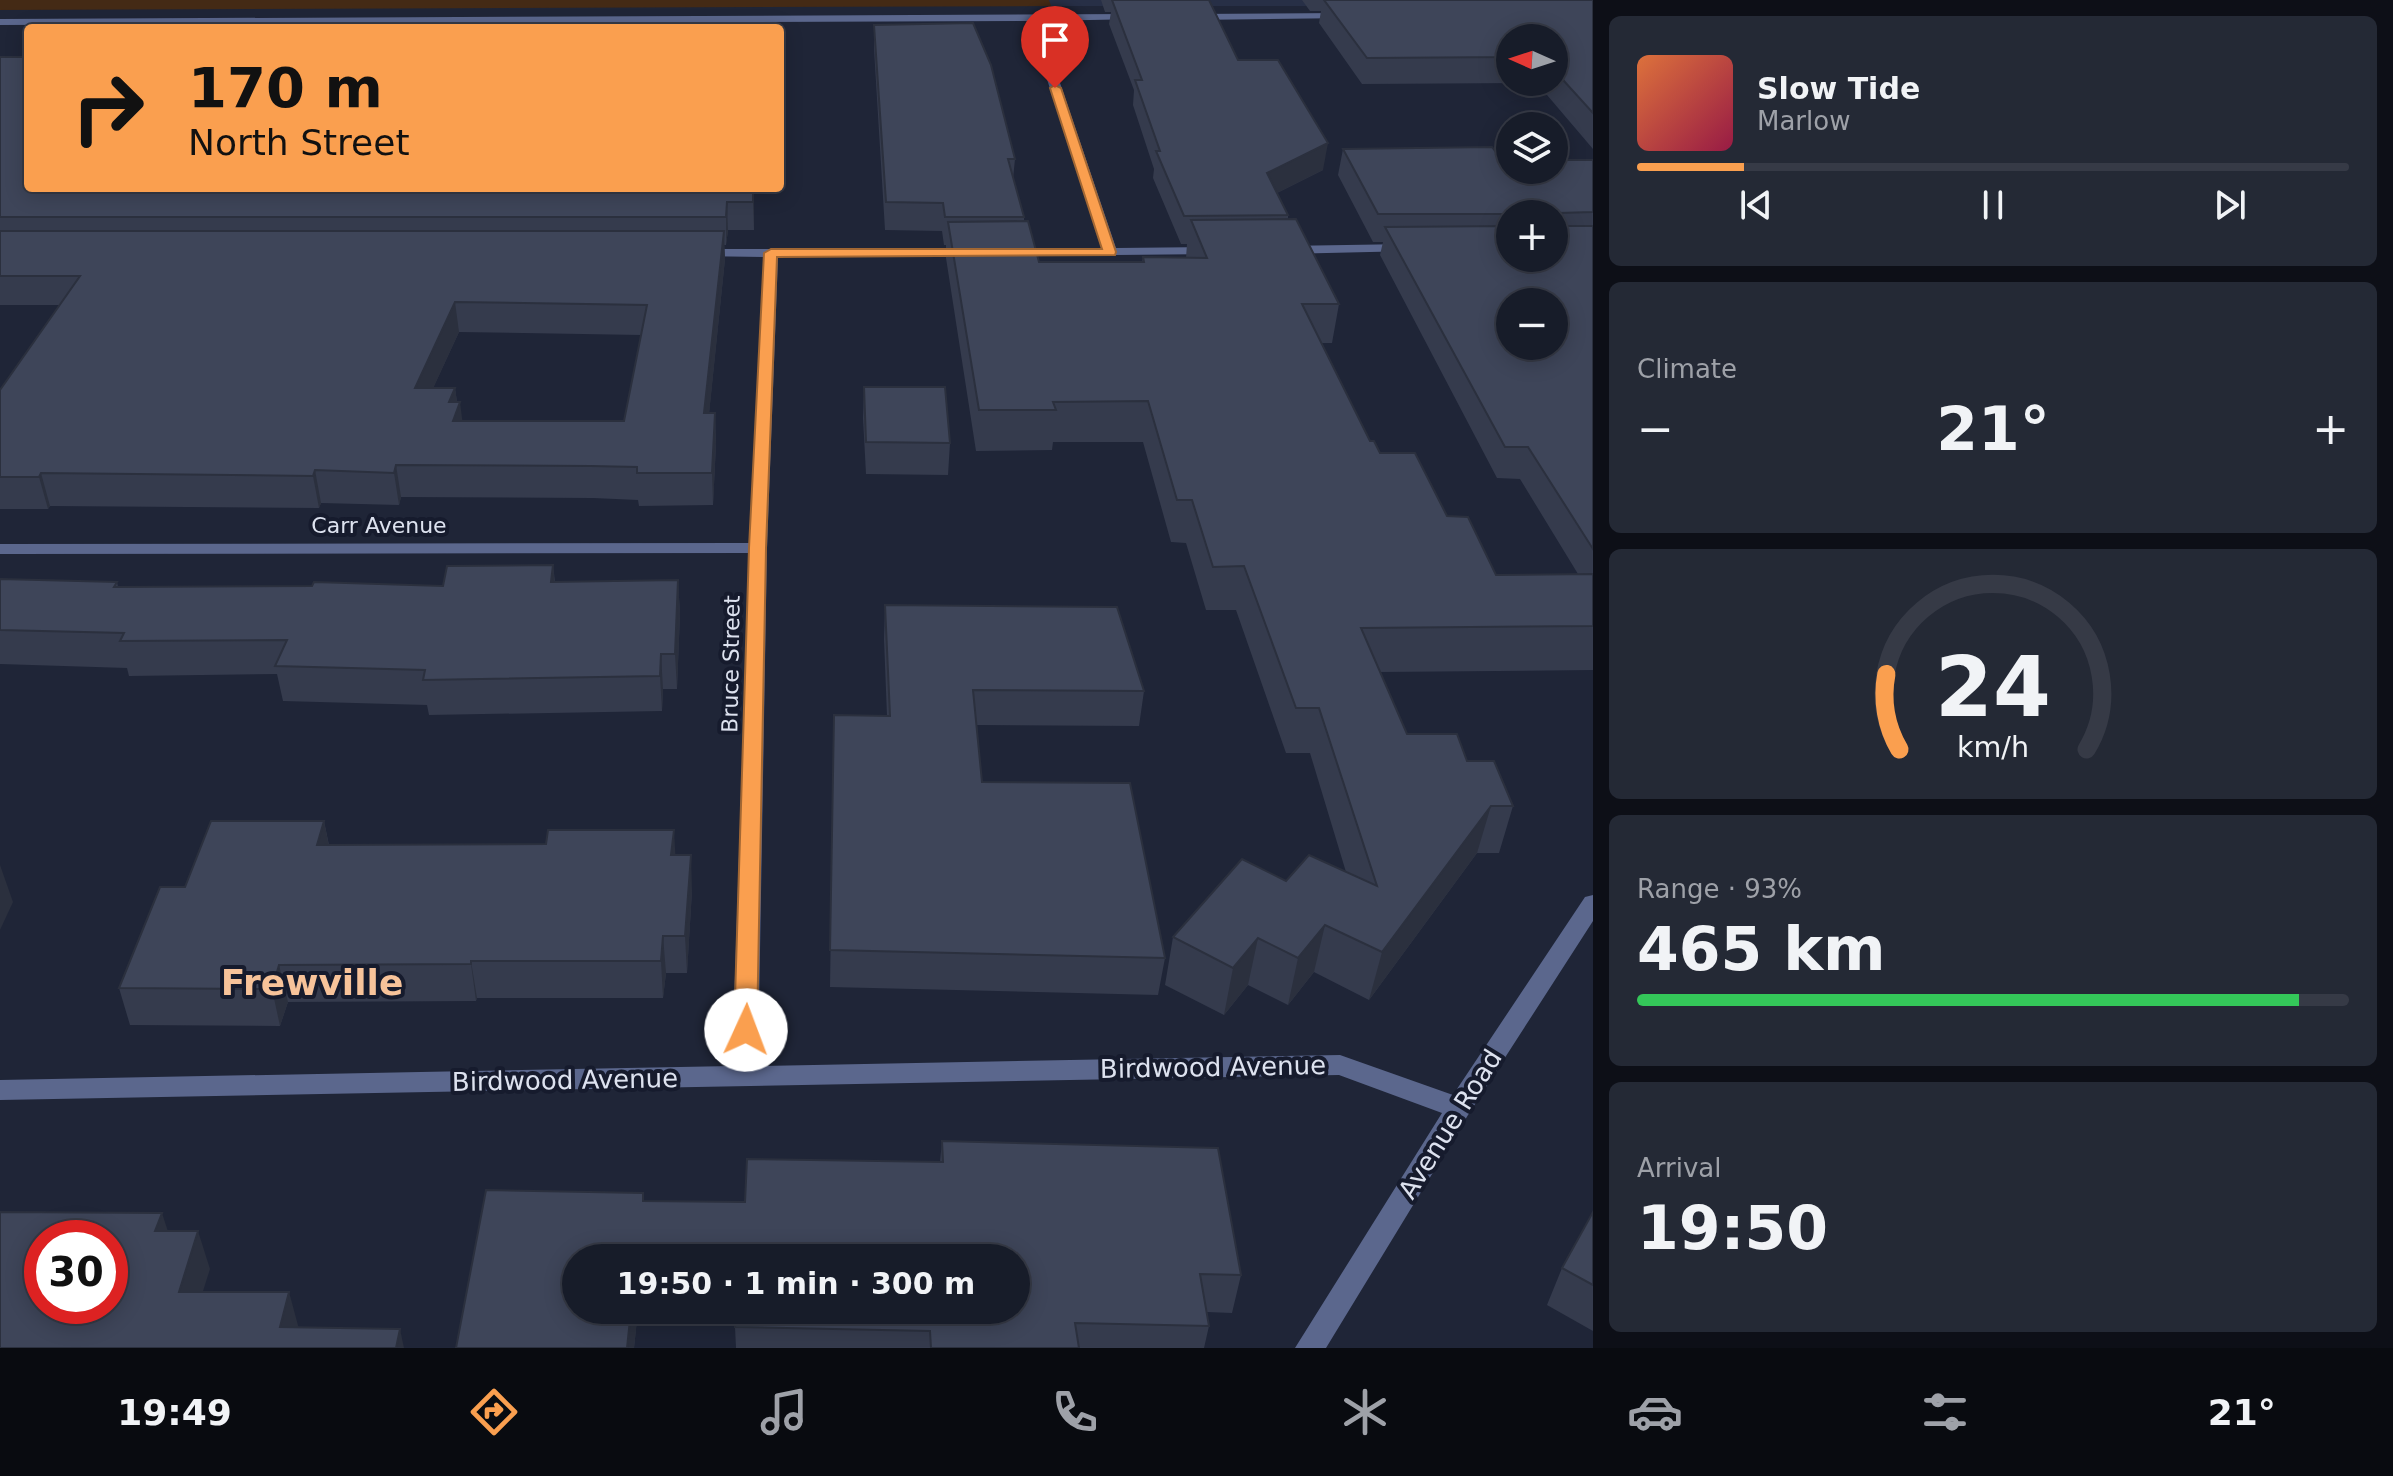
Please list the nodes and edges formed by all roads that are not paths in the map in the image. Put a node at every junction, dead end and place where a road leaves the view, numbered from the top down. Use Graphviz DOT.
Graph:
graph roads {
  1 [pos="1359,16"];
  2 [pos="1032,17"];
  3 [pos="1156,17"];
  4 [pos="1187,17"];
  5 [pos="0,22"];
  6 [pos="1418,248"];
  7 [pos="1264,250"];
  8 [pos="1233,251"];
  9 [pos="1110,252"];
  10 [pos="692,253"];
  11 [pos="771,253"];
  12 [pos="758,548"];
  13 [pos="0,549"];
  14 [pos="1593,903"];
  15 [pos="745,1076"];
  16 [pos="0,1090"];
  17 [pos="1459,1108"];
  18 [pos="1310,1348"];
  1 -- 4 [label="street"];
  2 -- 3 [label="street"];
  2 -- 5 [label="street"];
  2 -- 9 [label="street"];
  6 -- 7 [label="street"];
  8 -- 9 [label="street"];
  9 -- 11 [label="street"];
  10 -- 11 [label="street"];
  11 -- 12 [label="street, Bruce Street"];
  12 -- 13 [label="street, Carr Avenue"];
  12 -- 15 [label="street, Bruce Street"];
  14 -- 17 [label="street, Avenue Road"];
  15 -- 16 [label="street, Birdwood Avenue"];
  15 -- 17 [label="street, Birdwood Avenue"];
  17 -- 18 [label="street, Avenue Road"];
}
